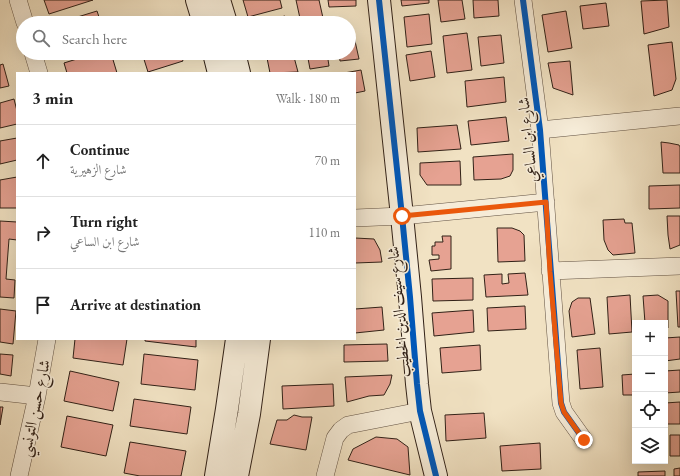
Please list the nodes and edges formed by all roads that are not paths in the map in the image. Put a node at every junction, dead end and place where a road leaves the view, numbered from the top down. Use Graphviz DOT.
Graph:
graph roads {
  1 [pos="18,0"];
  2 [pos="197,0"];
  3 [pos="219,0"];
  4 [pos="380,0"];
  5 [pos="523,0"];
  6 [pos="23,16"];
  7 [pos="202,16"];
  8 [pos="224,16"];
  9 [pos="35,60"];
  10 [pos="216,60"];
  11 [pos="236,60"];
  12 [pos="39,72"];
  13 [pos="219,72"];
  14 [pos="239,72"];
  15 [pos="680,116"];
  16 [pos="540,130"];
  17 [pos="546,202"];
  18 [pos="402,216"];
  19 [pos="356,218"];
  20 [pos="680,266"];
  21 [pos="550,272"];
  22 [pos="47,340"];
  23 [pos="237,340"];
  24 [pos="259,340"];
  25 [pos="0,392"];
  26 [pos="37,396"];
  27 [pos="420,411"];
  28 [pos="584,440"];
  29 [pos="19,476"];
  30 [pos="216,476"];
  31 [pos="237,476"];
  32 [pos="325,476"];
  33 [pos="436,476"];
  1 -- 6 [label="street"];
  2 -- 7 [label="street"];
  3 -- 8 [label="street"];
  4 -- 18 [label="street, شارع سيف الدين الخطيب"];
  5 -- 16 [label="street, شارع ابن الساعي"];
  9 -- 12 [label="street"];
  10 -- 13 [label="street"];
  11 -- 14 [label="street"];
  15 -- 16 [label="street"];
  16 -- 17 [label="street, شارع ابن الساعي"];
  17 -- 18 [label="street"];
  17 -- 21 [label="street, شارع ابن الساعي"];
  18 -- 19 [label="street"];
  18 -- 27 [label="street, شارع سيف الدين الخطيب"];
  20 -- 21 [label="street"];
  21 -- 28 [label="street, شارع ابن الساعي"];
  22 -- 26 [label="street, شارع حسن التونسي"];
  23 -- 30 [label="street"];
  24 -- 31 [label="street"];
  25 -- 26 [label="street"];
  26 -- 29 [label="street, شارع حسن التونسي"];
  27 -- 32 [label="street"];
  27 -- 33 [label="street, شارع سيف الدين الخطيب"];
}
